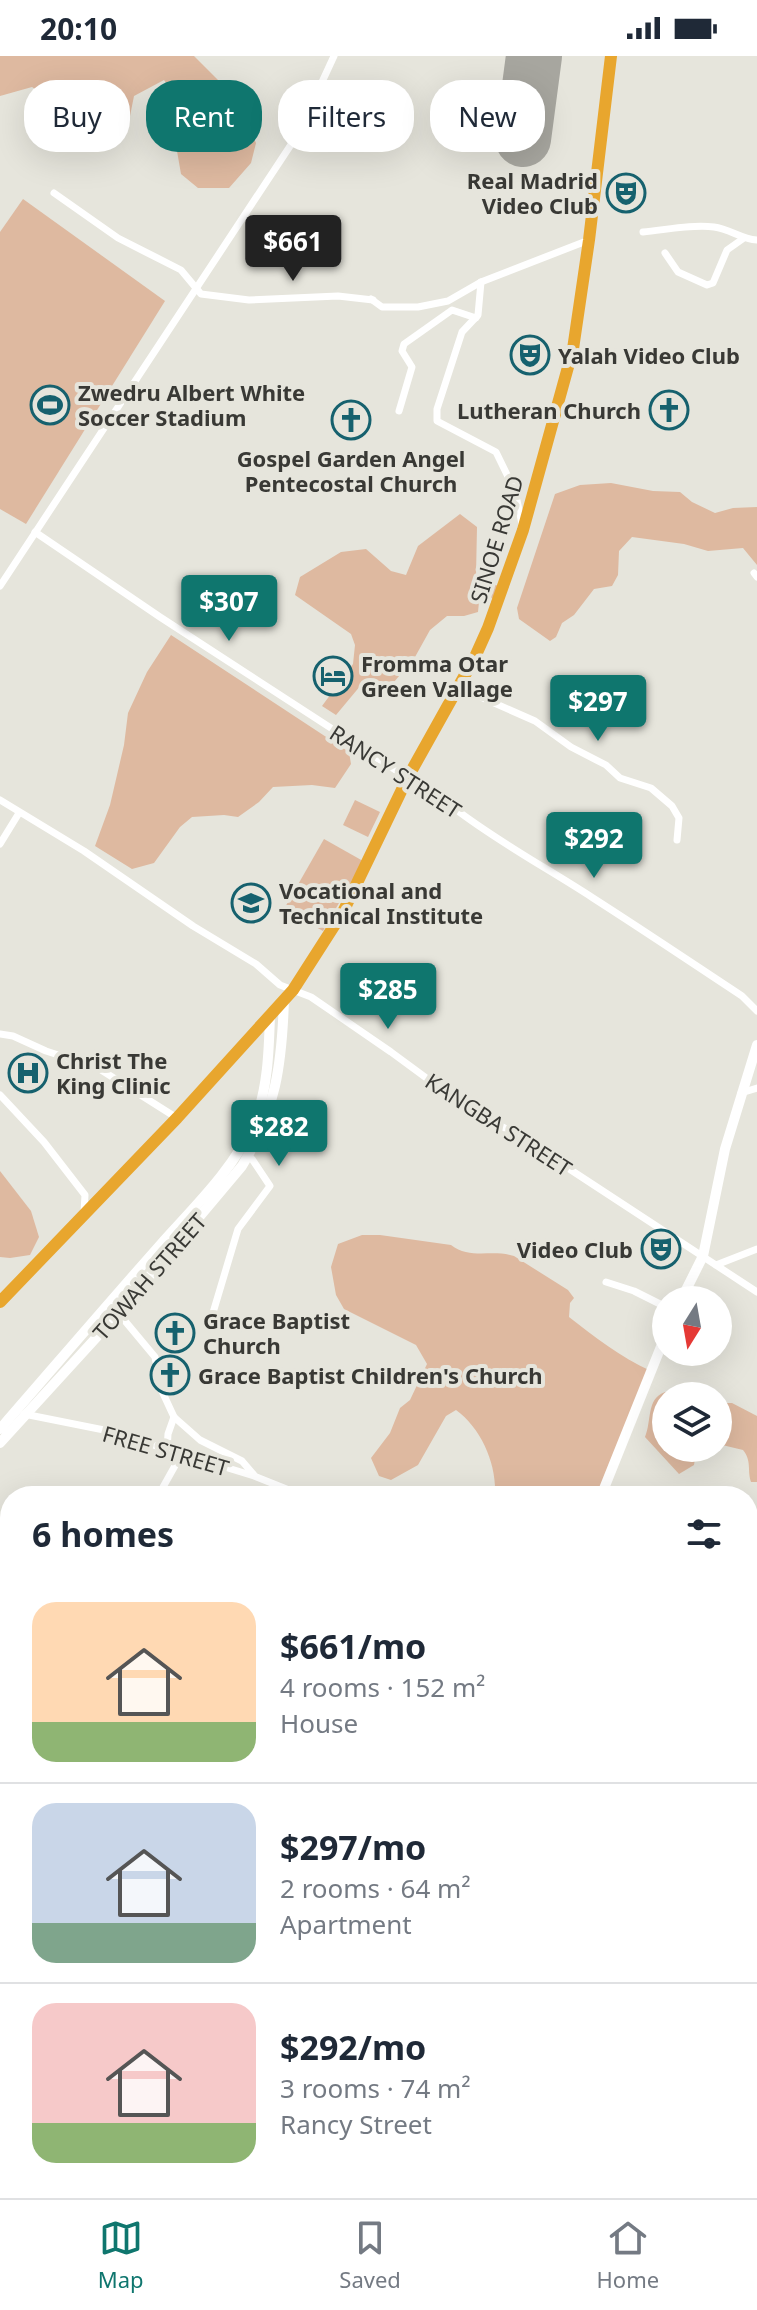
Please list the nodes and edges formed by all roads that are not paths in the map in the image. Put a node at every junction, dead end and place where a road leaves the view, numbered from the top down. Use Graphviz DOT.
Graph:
graph roads {
  1 [pos="334,56"];
  2 [pos="611,56"];
  3 [pos="54,193"];
  4 [pos="643,232"];
  5 [pos="744,238"];
  6 [pos="589,240"];
  7 [pos="757,240"];
  8 [pos="665,253"];
  9 [pos="481,282"];
  10 [pos="198,288"];
  11 [pos="476,318"];
  12 [pos="399,411"];
  13 [pos="523,530"];
  14 [pos="35,532"];
  15 [pos="0,586"];
  16 [pos="458,687"];
  17 [pos="408,777"];
  18 [pos="0,800"];
  19 [pos="19,813"];
  20 [pos="677,840"];
  21 [pos="0,844"];
  22 [pos="288,994"];
  23 [pos="757,1011"];
  24 [pos="270,1014"];
  25 [pos="0,1034"];
  26 [pos="757,1045"];
  27 [pos="757,1088"];
  28 [pos="741,1093"];
  29 [pos="0,1095"];
  30 [pos="177,1118"];
  31 [pos="252,1159"];
  32 [pos="84,1212"];
  33 [pos="757,1249"];
  34 [pos="703,1256"];
  35 [pos="716,1265"];
  36 [pos="606,1282"];
  37 [pos="688,1286"];
  38 [pos="757,1292"];
  39 [pos="652,1300"];
  40 [pos="0,1302"];
  41 [pos="116,1316"];
  42 [pos="212,1316"];
  43 [pos="653,1366"];
  44 [pos="24,1414"];
  45 [pos="174,1417"];
  46 [pos="0,1429"];
  47 [pos="0,1443"];
  48 [pos="167,1451"];
  49 [pos="181,1455"];
  50 [pos="254,1476"];
  51 [pos="164,1486"];
  52 [pos="279,1486"];
  53 [pos="605,1486"];
  1 -- 10 [label="street"];
  2 -- 6 [label="highway, SINOE ROAD"];
  3 -- 10 [label="street"];
  4 -- 5 [label="street"];
  5 -- 7 [label="street"];
  5 -- 8 [label="street"];
  6 -- 9 [label="street"];
  6 -- 13 [label="highway, SINOE ROAD"];
  9 -- 10 [label="street"];
  9 -- 11 [label="street"];
  10 -- 14 [label="street"];
  11 -- 12 [label="street"];
  11 -- 13 [label="street"];
  13 -- 16 [label="highway, SINOE ROAD"];
  14 -- 15 [label="street"];
  14 -- 17 [label="street, RANCY STREET"];
  16 -- 17 [label="highway, SINOE ROAD"];
  16 -- 20 [label="street"];
  17 -- 22 [label="highway, SINOE ROAD"];
  17 -- 23 [label="street, RANCY STREET"];
  18 -- 19 [label="street, KANGBA STREET"];
  19 -- 21 [label="street"];
  19 -- 22 [label="street, KANGBA STREET"];
  22 -- 24 [label="highway, SINOE ROAD"];
  22 -- 34 [label="street, KANGBA STREET"];
  22 -- 41 [label="street, TOWAH STREET"];
  24 -- 30 [label="highway, SINOE ROAD"];
  24 -- 46 [label="street, TOWAH STREET"];
  25 -- 30 [label="street"];
  26 -- 28 [label="street"];
  27 -- 28 [label="street"];
  28 -- 34 [label="street"];
  29 -- 32 [label="street"];
  30 -- 32 [label="highway, SINOE ROAD"];
  31 -- 42 [label="street"];
  32 -- 40 [label="highway, SINOE ROAD"];
  33 -- 35 [label="street"];
  34 -- 35 [label="street, KANGBA STREET"];
  34 -- 37 [label="street"];
  35 -- 38 [label="street, KANGBA STREET"];
  36 -- 39 [label="street"];
  41 -- 44 [label="street, TOWAH STREET"];
  41 -- 45 [label="street"];
  43 -- 53 [label="street"];
  44 -- 47 [label="street, TOWAH STREET"];
  44 -- 48 [label="street, FREE STREET"];
  45 -- 48 [label="street"];
  45 -- 50 [label="street"];
  48 -- 49 [label="street, FREE STREET"];
  49 -- 50 [label="street, FREE STREET"];
  49 -- 51 [label="street"];
  50 -- 52 [label="street, FREE STREET"];
}
